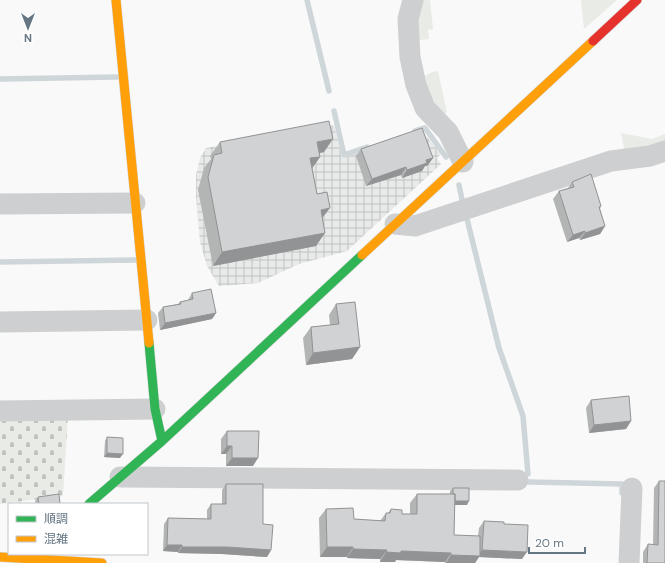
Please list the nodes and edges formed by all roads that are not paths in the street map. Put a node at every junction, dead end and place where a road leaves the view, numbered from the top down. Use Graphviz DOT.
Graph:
graph roads {
  1 [pos="116,0"];
  2 [pos="413,0"];
  3 [pos="637,0"];
  4 [pos="665,151"];
  5 [pos="463,162"];
  6 [pos="135,203"];
  7 [pos="0,204"];
  8 [pos="395,224"];
  9 [pos="147,320"];
  10 [pos="0,322"];
  11 [pos="155,409"];
  12 [pos="0,411"];
  13 [pos="162,441"];
  14 [pos="120,477"];
  15 [pos="518,480"];
  16 [pos="632,488"];
  17 [pos="90,503"];
  18 [pos="28,556"];
  19 [pos="0,557"];
  20 [pos="71,562"];
  21 [pos="102,563"];
  22 [pos="629,563"];
  1 -- 6 [label="street"];
  2 -- 5 [label="street"];
  3 -- 5 [label="street"];
  4 -- 8 [label="street"];
  5 -- 8 [label="street"];
  6 -- 7 [label="street"];
  6 -- 9 [label="street"];
  8 -- 13 [label="street"];
  9 -- 10 [label="street"];
  9 -- 11 [label="street"];
  11 -- 12 [label="street"];
  11 -- 13 [label="street"];
  13 -- 14 [label="street"];
  14 -- 15 [label="street"];
  14 -- 17 [label="street"];
  16 -- 22 [label="street"];
  18 -- 19 [label="street"];
  18 -- 20 [label="street"];
  20 -- 21 [label="street"];
}
